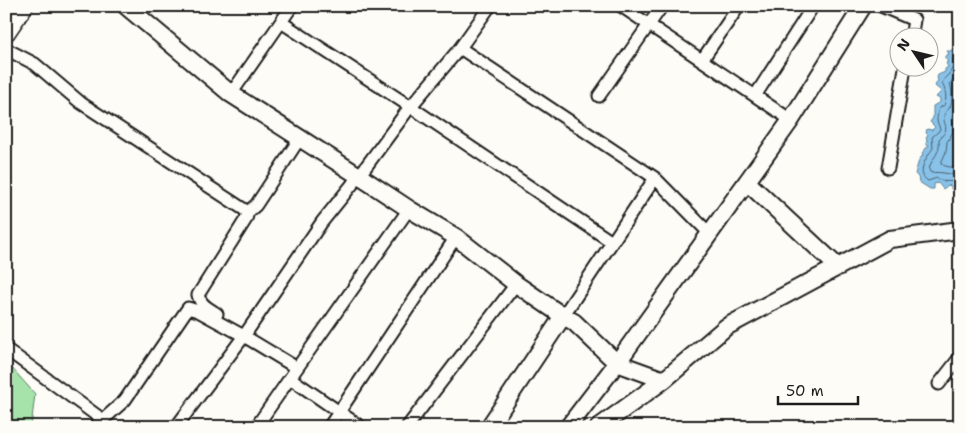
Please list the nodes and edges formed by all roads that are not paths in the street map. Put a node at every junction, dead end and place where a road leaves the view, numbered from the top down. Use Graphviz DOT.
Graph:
graph roads {
  1 [pos="23,6"];
  2 [pos="126,6"];
  3 [pos="292,6"];
  4 [pos="490,6"];
  5 [pos="621,6"];
  6 [pos="662,6"];
  7 [pos="738,6"];
  8 [pos="813,6"];
  9 [pos="864,6"];
  10 [pos="881,6"];
  11 [pos="281,22"];
  12 [pos="649,25"];
  13 [pos="912,28"];
  14 [pos="6,31"];
  15 [pos="460,48"];
  16 [pos="6,49"];
  17 [pos="702,60"];
  18 [pos="903,78"];
  19 [pos="231,94"];
  20 [pos="599,96"];
  21 [pos="755,96"];
  22 [pos="411,107"];
  23 [pos="791,120"];
  24 [pos="300,138"];
  25 [pos="888,168"];
  26 [pos="359,176"];
  27 [pos="655,178"];
  28 [pos="747,182"];
  29 [pos="408,209"];
  30 [pos="248,212"];
  31 [pos="960,230"];
  32 [pos="710,234"];
  33 [pos="456,237"];
  34 [pos="612,242"];
  35 [pos="838,267"];
  36 [pos="516,284"];
  37 [pos="563,316"];
  38 [pos="244,336"];
  39 [pos="6,349"];
  40 [pos="960,357"];
  41 [pos="617,364"];
  42 [pos="298,368"];
  43 [pos="290,378"];
  44 [pos="664,380"];
  45 [pos="939,384"];
  46 [pos="339,412"];
  47 [pos="102,424"];
  48 [pos="176,427"];
  49 [pos="256,427"];
  50 [pos="329,427"];
  51 [pos="361,427"];
  52 [pos="407,427"];
  53 [pos="489,427"];
  54 [pos="568,427"];
  55 [pos="600,427"];
  1 -- 14 [label="main road"];
  2 -- 19 [label="main road"];
  3 -- 11 [label="street"];
  4 -- 15 [label="street"];
  5 -- 12 [label="street"];
  6 -- 12 [label="street"];
  7 -- 17 [label="street"];
  8 -- 21 [label="street"];
  9 -- 23 [label="main road"];
  10 -- 13 [label="street"];
  11 -- 19 [label="street"];
  11 -- 22 [label="street"];
  12 -- 17 [label="street"];
  12 -- 20 [label="street"];
  15 -- 22 [label="street"];
  15 -- 27 [label="street"];
  16 -- 30 [label="street"];
  17 -- 21 [label="street"];
  18 -- 25 [label="street"];
  19 -- 24 [label="main road"];
  21 -- 23 [label="street"];
  22 -- 26 [label="street"];
  22 -- 34 [label="street"];
  23 -- 28 [label="main road"];
  24 -- 26 [label="main road"];
  24 -- 30 [label="street"];
  26 -- 29 [label="main road"];
  26 -- 38 [label="street"];
  27 -- 32 [label="street"];
  27 -- 34 [label="street"];
  28 -- 32 [label="main road"];
  28 -- 35 [label="main road"];
  29 -- 33 [label="main road"];
  29 -- 42 [label="street"];
  30 -- 38 [label="street"];
  31 -- 35 [label="main road"];
  32 -- 41 [label="main road"];
  33 -- 36 [label="main road"];
  33 -- 46 [label="street"];
  34 -- 37 [label="street"];
  35 -- 44 [label="main road"];
  36 -- 37 [label="main road"];
  36 -- 52 [label="street"];
  37 -- 41 [label="main road"];
  37 -- 53 [label="main road"];
  38 -- 42 [label="street"];
  38 -- 47 [label="street"];
  38 -- 48 [label="street"];
  39 -- 47 [label="street"];
  40 -- 45 [label="street"];
  41 -- 44 [label="main road"];
  41 -- 54 [label="main road"];
  42 -- 43 [label="street"];
  43 -- 46 [label="street"];
  43 -- 49 [label="street"];
  44 -- 55 [label="main road"];
  46 -- 50 [label="street"];
  46 -- 51 [label="street"];
}
